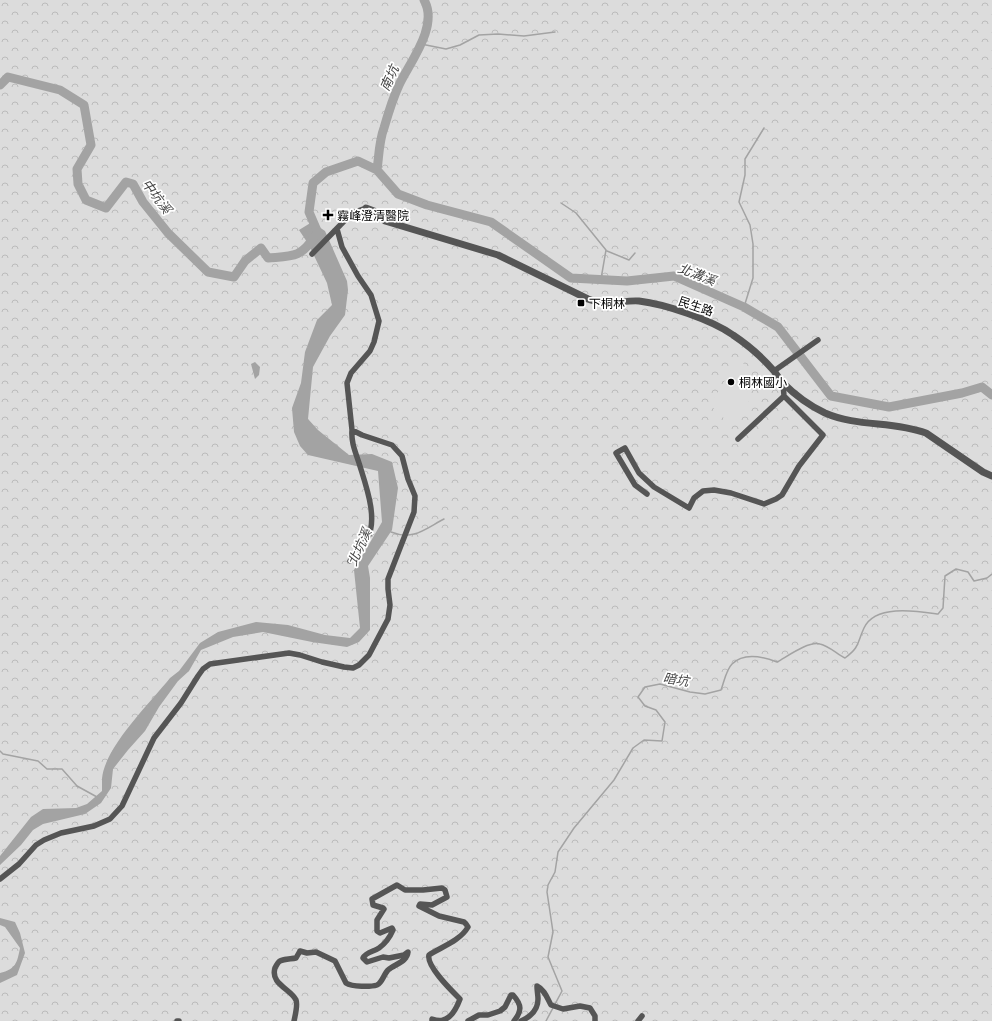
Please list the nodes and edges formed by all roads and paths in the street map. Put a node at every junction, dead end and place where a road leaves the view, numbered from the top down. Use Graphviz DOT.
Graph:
graph roads {
  1 [pos="366,208"];
  2 [pos="335,231"];
  3 [pos="312,254"];
  4 [pos="816,341"];
  5 [pos="774,371"];
  6 [pos="783,383"];
  7 [pos="784,396"];
  8 [pos="352,430"];
  9 [pos="738,439"];
  10 [pos="992,476"];
  11 [pos="647,494"];
  12 [pos="350,561"];
  13 [pos="0,879"];
  14 [pos="642,1016"];
  15 [pos="294,1021"];
  16 [pos="432,1021"];
  17 [pos="468,1021"];
  18 [pos="514,1021"];
  19 [pos="521,1021"];
  20 [pos="595,1021"];
  21 [pos="638,1021"];
  1 -- 2 [label="street"];
  1 -- 5 [label="street, 民生路"];
  2 -- 3 [label="street"];
  2 -- 8 [label="street"];
  4 -- 5 [label="street"];
  5 -- 6 [label="street, 民生路"];
  6 -- 7 [label="street"];
  6 -- 10 [label="street, 民生路"];
  7 -- 9 [label="street"];
  7 -- 11 [label="street"];
  8 -- 12 [label="street"];
  8 -- 13 [label="street"];
  14 -- 21 [label="street"];
  15 -- 16 [label="street"];
  17 -- 18 [label="street"];
  19 -- 20 [label="street"];
}
